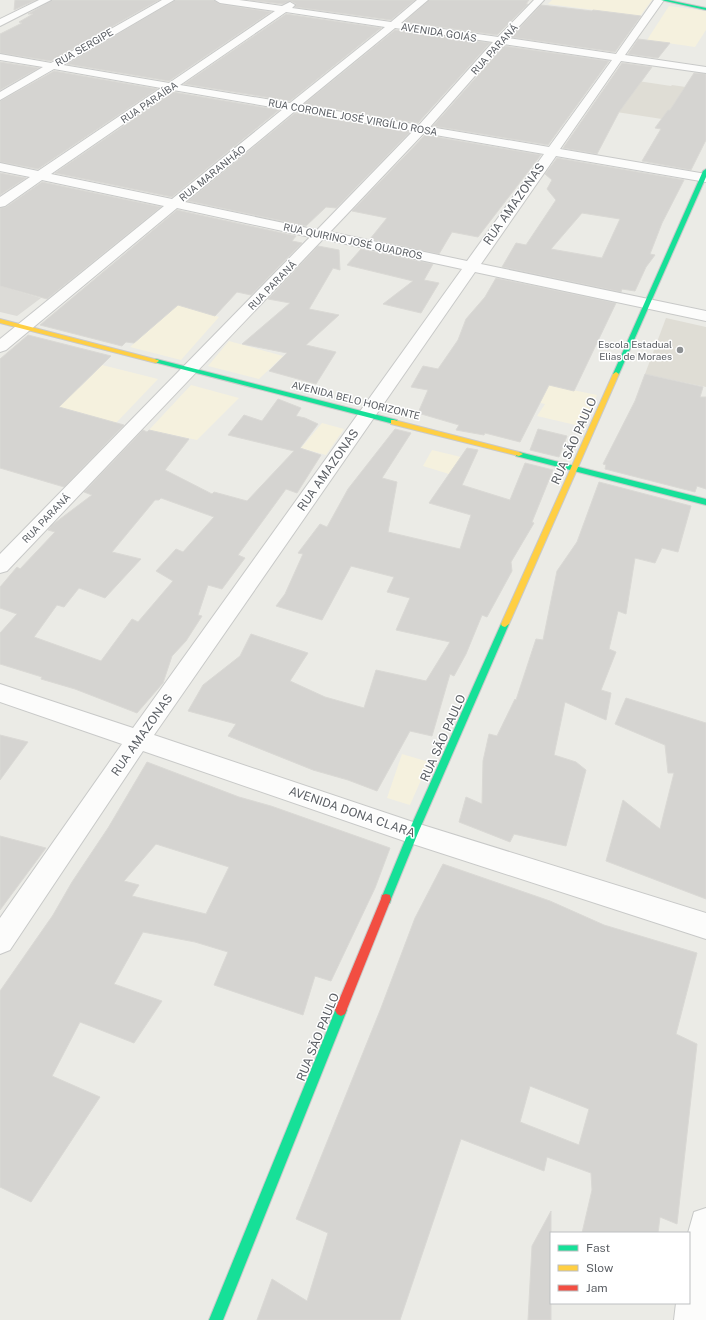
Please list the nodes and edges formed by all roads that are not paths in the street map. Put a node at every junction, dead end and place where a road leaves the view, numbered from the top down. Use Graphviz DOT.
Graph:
graph roads {
  1 [pos="46,0"];
  2 [pos="169,0"];
  3 [pos="220,0"];
  4 [pos="298,0"];
  5 [pos="423,0"];
  6 [pos="539,0"];
  7 [pos="659,0"];
  8 [pos="663,0"];
  9 [pos="284,9"];
  10 [pos="706,9"];
  11 [pos="0,23"];
  12 [pos="393,25"];
  13 [pos="500,41"];
  14 [pos="0,57"];
  15 [pos="618,57"];
  16 [pos="52,66"];
  17 [pos="706,70"];
  18 [pos="173,86"];
  19 [pos="0,97"];
  20 [pos="293,106"];
  21 [pos="422,129"];
  22 [pos="552,151"];
  23 [pos="0,167"];
  24 [pos="41,176"];
  25 [pos="705,176"];
  26 [pos="0,203"];
  27 [pos="174,204"];
  28 [pos="320,234"];
  29 [pos="471,266"];
  30 [pos="648,303"];
  31 [pos="706,316"];
  32 [pos="0,321"];
  33 [pos="24,327"];
  34 [pos="0,346"];
  35 [pos="190,369"];
  36 [pos="367,414"];
  37 [pos="575,468"];
  38 [pos="706,502"];
  39 [pos="0,566"];
  40 [pos="0,693"];
  41 [pos="138,740"];
  42 [pos="414,833"];
  43 [pos="706,926"];
  44 [pos="0,941"];
  45 [pos="706,1224"];
  46 [pos="216,1320"];
  47 [pos="691,1320"];
  1 -- 11 [label="street"];
  2 -- 16 [label="street, RUA SERGIPE"];
  3 -- 9 [label="street, AVENIDA GOIÁS"];
  4 -- 9 [label="street, RUA PARAÍBA"];
  5 -- 12 [label="street, RUA MARANHÃO"];
  6 -- 13 [label="street, RUA PARANÁ"];
  7 -- 15 [label="street, RUA AMAZONAS"];
  8 -- 10 [label="street"];
  9 -- 12 [label="street, AVENIDA GOIÁS"];
  9 -- 18 [label="street, RUA PARAÍBA"];
  12 -- 13 [label="street, AVENIDA GOIÁS"];
  12 -- 20 [label="street, RUA MARANHÃO"];
  13 -- 15 [label="street, AVENIDA GOIÁS"];
  13 -- 21 [label="street, RUA PARANÁ"];
  14 -- 16 [label="street, RUA CORONEL JOSÉ VIRGÍLIO ROSA"];
  15 -- 17 [label="street, AVENIDA GOIÁS"];
  15 -- 22 [label="street, RUA AMAZONAS"];
  16 -- 18 [label="street, RUA CORONEL JOSÉ VIRGÍLIO ROSA"];
  16 -- 19 [label="street, RUA SERGIPE"];
  18 -- 20 [label="street, RUA CORONEL JOSÉ VIRGÍLIO ROSA"];
  18 -- 24 [label="street, RUA PARAÍBA"];
  20 -- 21 [label="street, RUA CORONEL JOSÉ VIRGÍLIO ROSA"];
  20 -- 27 [label="street, RUA MARANHÃO"];
  21 -- 22 [label="street, RUA CORONEL JOSÉ VIRGÍLIO ROSA"];
  21 -- 28 [label="street, RUA PARANÁ"];
  22 -- 25 [label="street, RUA CORONEL JOSÉ VIRGÍLIO ROSA"];
  22 -- 29 [label="street, RUA AMAZONAS"];
  23 -- 24 [label="street, RUA QUIRINO JOSÉ QUADROS"];
  24 -- 26 [label="street, RUA PARAÍBA"];
  24 -- 27 [label="street, RUA QUIRINO JOSÉ QUADROS"];
  25 -- 30 [label="street, RUA SÃO PAULO"];
  27 -- 28 [label="street, RUA QUIRINO JOSÉ QUADROS"];
  27 -- 33 [label="street, RUA MARANHÃO"];
  28 -- 29 [label="street, RUA QUIRINO JOSÉ QUADROS"];
  28 -- 35 [label="street, RUA PARANÁ"];
  29 -- 30 [label="street, RUA QUIRINO JOSÉ QUADROS"];
  29 -- 36 [label="street, RUA AMAZONAS"];
  30 -- 31 [label="street, RUA QUIRINO JOSÉ QUADROS"];
  30 -- 37 [label="street, RUA SÃO PAULO"];
  32 -- 33 [label="street, AVENIDA BELO HORIZONTE"];
  33 -- 34 [label="street, RUA MARANHÃO"];
  33 -- 35 [label="street, AVENIDA BELO HORIZONTE"];
  35 -- 36 [label="street, AVENIDA BELO HORIZONTE"];
  35 -- 39 [label="street, RUA PARANÁ"];
  36 -- 37 [label="street, AVENIDA BELO HORIZONTE"];
  36 -- 41 [label="street, RUA AMAZONAS"];
  37 -- 38 [label="street, AVENIDA BELO HORIZONTE"];
  37 -- 42 [label="street, RUA SÃO PAULO"];
  40 -- 41 [label="street, AVENIDA DONA CLARA"];
  41 -- 42 [label="street, AVENIDA DONA CLARA"];
  41 -- 44 [label="street, RUA AMAZONAS"];
  42 -- 43 [label="street, AVENIDA DONA CLARA"];
  42 -- 46 [label="street, RUA SÃO PAULO"];
  45 -- 47 [label="street"];
}
